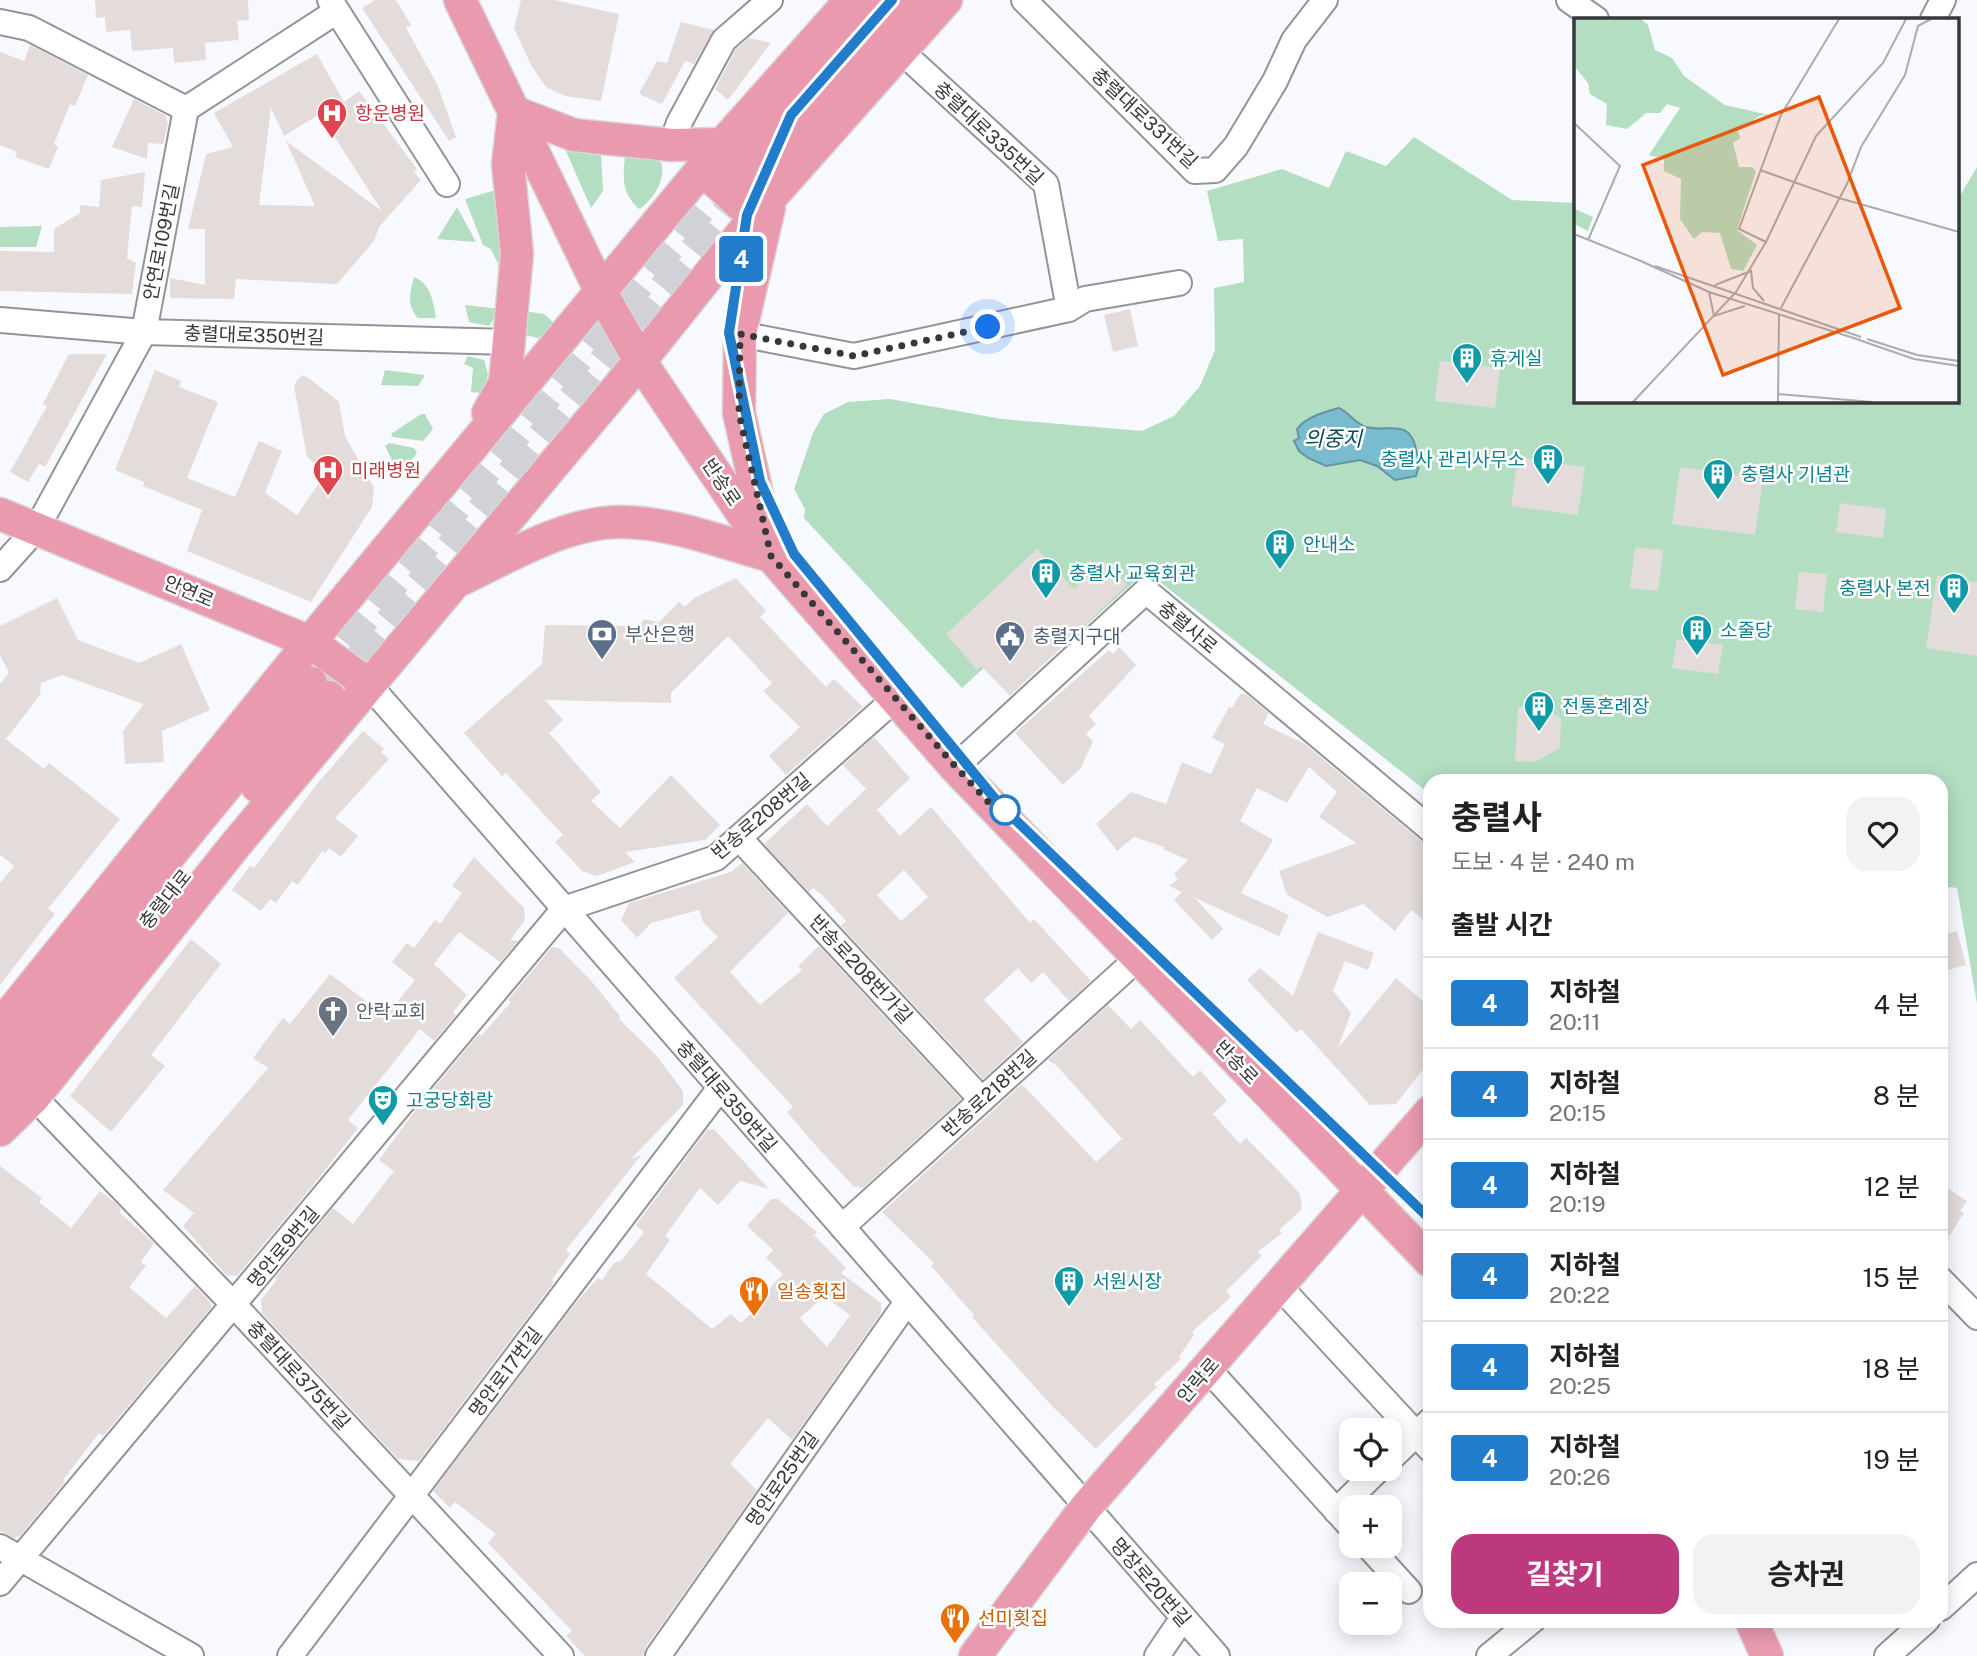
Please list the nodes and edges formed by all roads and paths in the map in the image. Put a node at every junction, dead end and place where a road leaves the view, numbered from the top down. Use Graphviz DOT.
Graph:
graph roads {
  1 [pos="460,0"];
  2 [pos="770,0"];
  3 [pos="851,0"];
  4 [pos="882,0"];
  5 [pos="913,0"];
  6 [pos="946,0"];
  7 [pos="1024,0"];
  8 [pos="1325,0"];
  9 [pos="1569,0"];
  10 [pos="1943,0"];
  11 [pos="333,6"];
  12 [pos="1595,18"];
  13 [pos="1934,18"];
  14 [pos="0,22"];
  15 [pos="902,52"];
  16 [pos="186,108"];
  17 [pos="514,112"];
  18 [pos="671,145"];
  19 [pos="744,175"];
  20 [pos="447,184"];
  21 [pos="1179,283"];
  22 [pos="602,293"];
  23 [pos="1069,309"];
  24 [pos="0,320"];
  25 [pos="144,332"];
  26 [pos="740,334"];
  27 [pos="509,342"];
  28 [pos="640,361"];
  29 [pos="456,469"];
  30 [pos="0,514"];
  31 [pos="37,528"];
  32 [pos="771,556"];
  33 [pos="0,569"];
  34 [pos="455,582"];
  35 [pos="310,642"];
  36 [pos="369,685"];
  37 [pos="896,698"];
  38 [pos="955,766"];
  39 [pos="1423,823"];
  40 [pos="739,838"];
  41 [pos="564,909"];
  42 [pos="1136,959"];
  43 [pos="0,1026"];
  44 [pos="0,1062"];
  45 [pos="720,1088"];
  46 [pos="34,1097"];
  47 [pos="982,1100"];
  48 [pos="0,1102"];
  49 [pos="1423,1120"];
  50 [pos="0,1130"];
  51 [pos="1363,1192"];
  52 [pos="842,1227"];
  53 [pos="1423,1254"];
  54 [pos="1280,1287"];
  55 [pos="1948,1294"];
  56 [pos="907,1302"];
  57 [pos="234,1305"];
  58 [pos="1977,1317"];
  59 [pos="1208,1369"];
  60 [pos="1423,1432"];
  61 [pos="1423,1435"];
  62 [pos="1402,1450"];
  63 [pos="411,1496"];
  64 [pos="1086,1507"];
  65 [pos="1339,1515"];
  66 [pos="0,1548"];
  67 [pos="1379,1558"];
  68 [pos="21,1562"];
  69 [pos="1977,1575"];
  70 [pos="0,1583"];
  71 [pos="1409,1591"];
  72 [pos="1948,1602"];
  73 [pos="1182,1619"];
  74 [pos="1523,1628"];
  75 [pos="1755,1628"];
  76 [pos="1918,1628"];
  77 [pos="191,1656"];
  78 [pos="290,1656"];
  79 [pos="562,1656"];
  80 [pos="658,1656"];
  81 [pos="975,1656"];
  82 [pos="1157,1656"];
  83 [pos="1217,1656"];
  84 [pos="1489,1656"];
  85 [pos="1767,1656"];
  86 [pos="1887,1656"];
  1 -- 17 [label="main road, 반송로"];
  2 -- 18 [label="street"];
  3 -- 19 [label="main road"];
  4 -- 19 [label="main road"];
  5 -- 19 [label="main road"];
  6 -- 15 [label="main road"];
  7 -- 8 [label="street, 충렬대로331번길"];
  9 -- 12 [label="street"];
  10 -- 13 [label="street"];
  11 -- 16 [label="street"];
  11 -- 20 [label="street"];
  14 -- 16 [label="street"];
  15 -- 19 [label="main road"];
  15 -- 23 [label="street, 충렬대로335번길"];
  16 -- 25 [label="street, 안연로109번길"];
  17 -- 18 [label="main road"];
  17 -- 22 [label="main road, 반송로"];
  17 -- 27 [label="main road"];
  18 -- 19 [label="main road"];
  19 -- 22 [label="main road"];
  19 -- 26 [label="main road"];
  19 -- 28 [label="main road"];
  21 -- 23 [label="street"];
  22 -- 28 [label="main road, 반송로"];
  22 -- 29 [label="main road"];
  23 -- 26 [label="street"];
  24 -- 25 [label="street, 충렬대로350번길"];
  25 -- 27 [label="street, 충렬대로350번길"];
  25 -- 31 [label="street, 안연로109번길"];
  26 -- 32 [label="main road"];
  27 -- 29 [label="main road"];
  28 -- 32 [label="main road, 반송로"];
  28 -- 34 [label="main road"];
  29 -- 35 [label="main road"];
  30 -- 31 [label="main road, 안연로"];
  31 -- 33 [label="street, 안연로109번길"];
  31 -- 35 [label="main road, 안연로"];
  32 -- 34 [label="main road"];
  32 -- 37 [label="main road, 반송로"];
  34 -- 36 [label="main road"];
  35 -- 36 [label="main road, 안연로"];
  35 -- 43 [label="main road"];
  36 -- 41 [label="street, 충렬대로359번길"];
  36 -- 46 [label="main road"];
  37 -- 38 [label="main road, 반송로"];
  37 -- 40 [label="street, 반송로208번길"];
  38 -- 39 [label="street, 충렬사로"];
  38 -- 42 [label="main road, 반송로"];
  40 -- 41 [label="street, 반송로208번길"];
  40 -- 47 [label="street, 반송로208번가길"];
  41 -- 45 [label="street, 충렬대로359번길"];
  41 -- 57 [label="street, 명안로9번길"];
  42 -- 47 [label="street, 반송로218번길"];
  42 -- 51 [label="main road, 반송로"];
  44 -- 48 [label="main road, 충렬대로"];
  45 -- 52 [label="street, 충렬대로359번길"];
  45 -- 63 [label="street, 명안로17번길"];
  46 -- 50 [label="main road"];
  46 -- 57 [label="street, 충렬대로375번길"];
  47 -- 52 [label="street, 반송로218번길"];
  49 -- 51 [label="main road, 안락로"];
  51 -- 53 [label="main road, 반송로"];
  51 -- 54 [label="main road, 안락로"];
  52 -- 56 [label="street, 충렬대로359번길"];
  54 -- 59 [label="main road, 안락로"];
  54 -- 60 [label="street"];
  55 -- 58 [label="street"];
  56 -- 64 [label="street, 충렬대로359번길"];
  56 -- 80 [label="street, 명안로25번길"];
  57 -- 63 [label="street, 충렬대로375번길"];
  57 -- 68 [label="street, 명안로9번길"];
  59 -- 64 [label="main road, 안락로"];
  59 -- 65 [label="street"];
  61 -- 62 [label="street"];
  63 -- 78 [label="street, 명안로17번길"];
  63 -- 79 [label="street, 충렬대로375번길"];
  64 -- 73 [label="street, 명장로20번길"];
  64 -- 81 [label="main road, 안락로"];
  66 -- 68 [label="street"];
  67 -- 71 [label="street"];
  68 -- 70 [label="street, 명안로9번길"];
  68 -- 77 [label="street"];
  69 -- 72 [label="street"];
  73 -- 82 [label="street"];
  73 -- 83 [label="street, 명장로20번길"];
  74 -- 84 [label="street"];
  75 -- 85 [label="main road"];
  76 -- 86 [label="street"];
}
